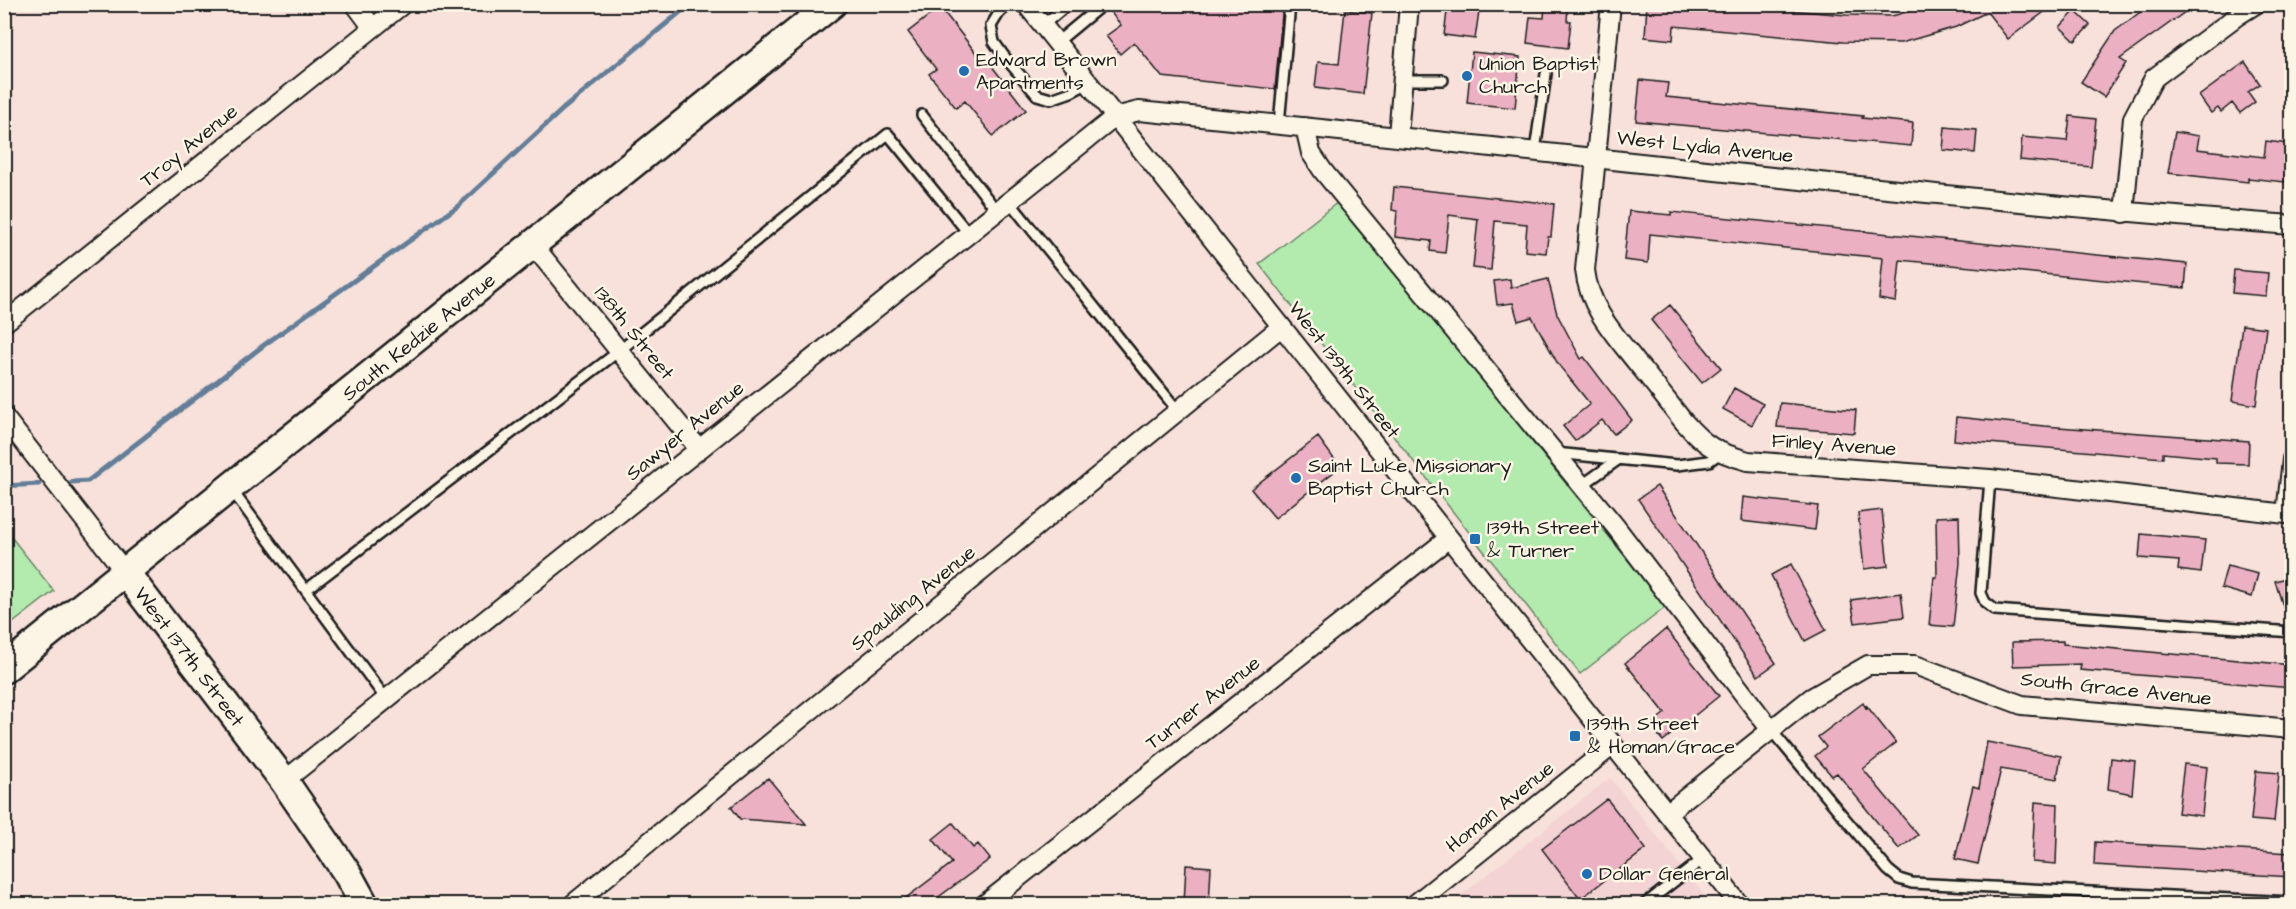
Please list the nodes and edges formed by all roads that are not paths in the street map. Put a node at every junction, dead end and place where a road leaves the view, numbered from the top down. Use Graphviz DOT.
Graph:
graph roads {
  1 [pos="355,4"];
  2 [pos="403,4"];
  3 [pos="832,4"];
  4 [pos="1009,4"];
  5 [pos="1026,4"];
  6 [pos="1068,4"];
  7 [pos="1103,4"];
  8 [pos="1290,4"];
  9 [pos="1409,4"];
  10 [pos="1611,4"];
  11 [pos="2256,4"];
  12 [pos="1042,26"];
  13 [pos="373,28"];
  14 [pos="1056,43"];
  15 [pos="1546,74"];
  16 [pos="1403,80"];
  17 [pos="1443,80"];
  18 [pos="1088,83"];
  19 [pos="922,115"];
  20 [pos="1115,117"];
  21 [pos="1279,124"];
  22 [pos="1305,127"];
  23 [pos="1398,136"];
  24 [pos="1535,151"];
  25 [pos="1595,158"];
  26 [pos="1003,206"];
  27 [pos="2124,213"];
  28 [pos="2292,225"];
  29 [pos="969,234"];
  30 [pos="533,245"];
  31 [pos="4,323"];
  32 [pos="1281,327"];
  33 [pos="619,351"];
  34 [pos="1178,411"];
  35 [pos="4,417"];
  36 [pos="699,449"];
  37 [pos="1554,453"];
  38 [pos="1720,453"];
  39 [pos="1619,459"];
  40 [pos="2292,459"];
  41 [pos="1990,479"];
  42 [pos="1581,486"];
  43 [pos="230,488"];
  44 [pos="1449,538"];
  45 [pos="125,572"];
  46 [pos="306,590"];
  47 [pos="2292,632"];
  48 [pos="4,669"];
  49 [pos="386,699"];
  50 [pos="2292,729"];
  51 [pos="1771,730"];
  52 [pos="1613,745"];
  53 [pos="284,781"];
  54 [pos="1667,813"];
  55 [pos="1703,859"];
  56 [pos="2292,902"];
  57 [pos="364,904"];
  58 [pos="573,904"];
  59 [pos="985,904"];
  60 [pos="1415,904"];
  61 [pos="1645,904"];
  62 [pos="1739,904"];
  1 -- 13 [label="street"];
  2 -- 13 [label="street, Troy Avenue"];
  3 -- 30 [label="main road, South Kedzie Avenue"];
  4 -- 18 [label="lane"];
  5 -- 12 [label="street, West 139th Street"];
  6 -- 12 [label="lane"];
  7 -- 14 [label="lane"];
  8 -- 21 [label="lane"];
  9 -- 16 [label="street"];
  10 -- 25 [label="street, Finley Avenue"];
  11 -- 27 [label="street"];
  12 -- 14 [label="street, West 139th Street"];
  13 -- 31 [label="street, Troy Avenue"];
  14 -- 18 [label="street, West 139th Street"];
  15 -- 24 [label="lane"];
  16 -- 17 [label="lane"];
  16 -- 23 [label="street"];
  18 -- 20 [label="street, West 139th Street"];
  19 -- 26 [label="lane"];
  20 -- 21 [label="street, West Lydia Avenue"];
  20 -- 26 [label="street, Sawyer Avenue"];
  20 -- 32 [label="street, West 139th Street"];
  21 -- 22 [label="street, West Lydia Avenue"];
  22 -- 23 [label="street, West Lydia Avenue"];
  22 -- 37 [label="street"];
  23 -- 24 [label="street, West Lydia Avenue"];
  24 -- 25 [label="street, West Lydia Avenue"];
  25 -- 27 [label="street, West Lydia Avenue"];
  25 -- 38 [label="street, Finley Avenue"];
  26 -- 29 [label="street, Sawyer Avenue"];
  26 -- 34 [label="lane"];
  27 -- 28 [label="street, West Lydia Avenue"];
  29 -- 33 [label="lane"];
  29 -- 36 [label="street, Sawyer Avenue"];
  30 -- 33 [label="street, 138th Street"];
  30 -- 43 [label="main road, South Kedzie Avenue"];
  32 -- 34 [label="street, Spaulding Avenue"];
  32 -- 44 [label="street, West 139th Street"];
  33 -- 36 [label="street, 138th Street"];
  33 -- 46 [label="lane"];
  34 -- 58 [label="street, Spaulding Avenue"];
  35 -- 45 [label="street, West 137th Street"];
  36 -- 49 [label="street, Sawyer Avenue"];
  37 -- 39 [label="lane"];
  37 -- 42 [label="street"];
  38 -- 39 [label="lane"];
  38 -- 41 [label="street, Finley Avenue"];
  39 -- 42 [label="lane"];
  40 -- 41 [label="street, Finley Avenue"];
  41 -- 47 [label="lane"];
  42 -- 51 [label="street"];
  43 -- 45 [label="main road, South Kedzie Avenue"];
  43 -- 46 [label="lane"];
  44 -- 52 [label="street, West 139th Street"];
  44 -- 59 [label="street, Turner Avenue"];
  45 -- 48 [label="main road, South Kedzie Avenue"];
  45 -- 53 [label="main road, West 137th Street"];
  46 -- 49 [label="lane"];
  49 -- 53 [label="street, Sawyer Avenue"];
  50 -- 51 [label="street, South Grace Avenue"];
  51 -- 54 [label="street, South Grace Avenue"];
  51 -- 56 [label="lane"];
  52 -- 54 [label="street, West 139th Street"];
  52 -- 60 [label="street, Homan Avenue"];
  53 -- 57 [label="main road, West 137th Street"];
  54 -- 55 [label="street, West 139th Street"];
  55 -- 61 [label="lane"];
  55 -- 62 [label="street, West 139th Street"];
}
